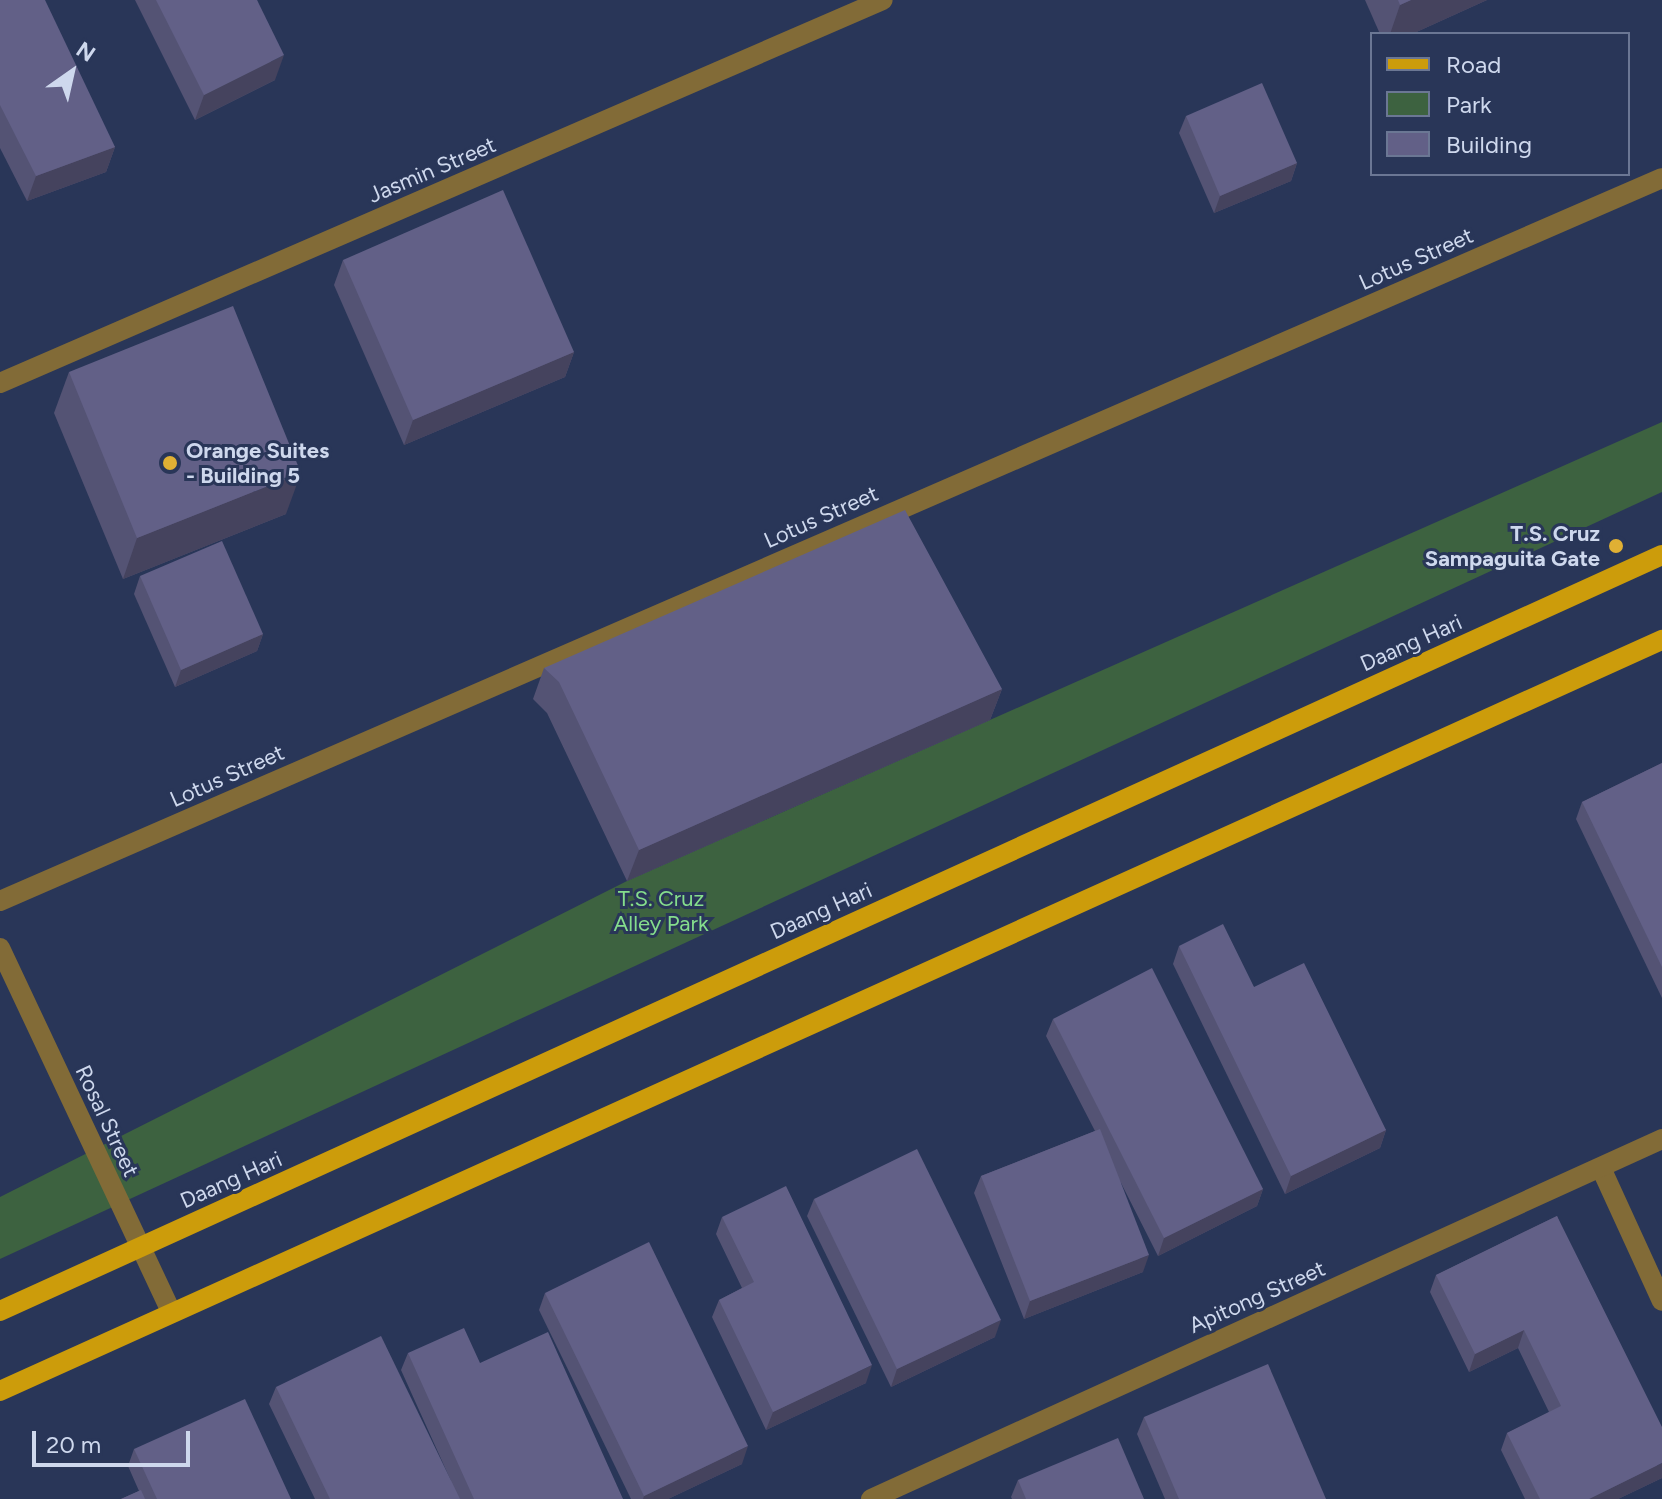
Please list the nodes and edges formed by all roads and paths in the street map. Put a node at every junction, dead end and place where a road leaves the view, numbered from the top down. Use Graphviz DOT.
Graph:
graph roads {
  1 [pos="883,0"];
  2 [pos="1662,178"];
  3 [pos="0,383"];
  4 [pos="1662,555"];
  5 [pos="1662,640"];
  6 [pos="0,901"];
  7 [pos="0,948"];
  8 [pos="1662,1139"];
  9 [pos="1601,1168"];
  10 [pos="140,1248"];
  11 [pos="1662,1301"];
  12 [pos="0,1311"];
  13 [pos="172,1313"];
  14 [pos="0,1391"];
  15 [pos="871,1499"];
  1 -- 3 [label="street, Jasmin Street"];
  2 -- 6 [label="street, Lotus Street"];
  4 -- 10 [label="main road, Daang Hari"];
  5 -- 13 [label="main road"];
  7 -- 10 [label="street, Rosal Street"];
  8 -- 9 [label="street, Apitong Street"];
  9 -- 11 [label="street"];
  9 -- 15 [label="street, Apitong Street"];
  10 -- 12 [label="main road, Daang Hari"];
  10 -- 13 [label="street, Rosal Street"];
  13 -- 14 [label="main road"];
}
